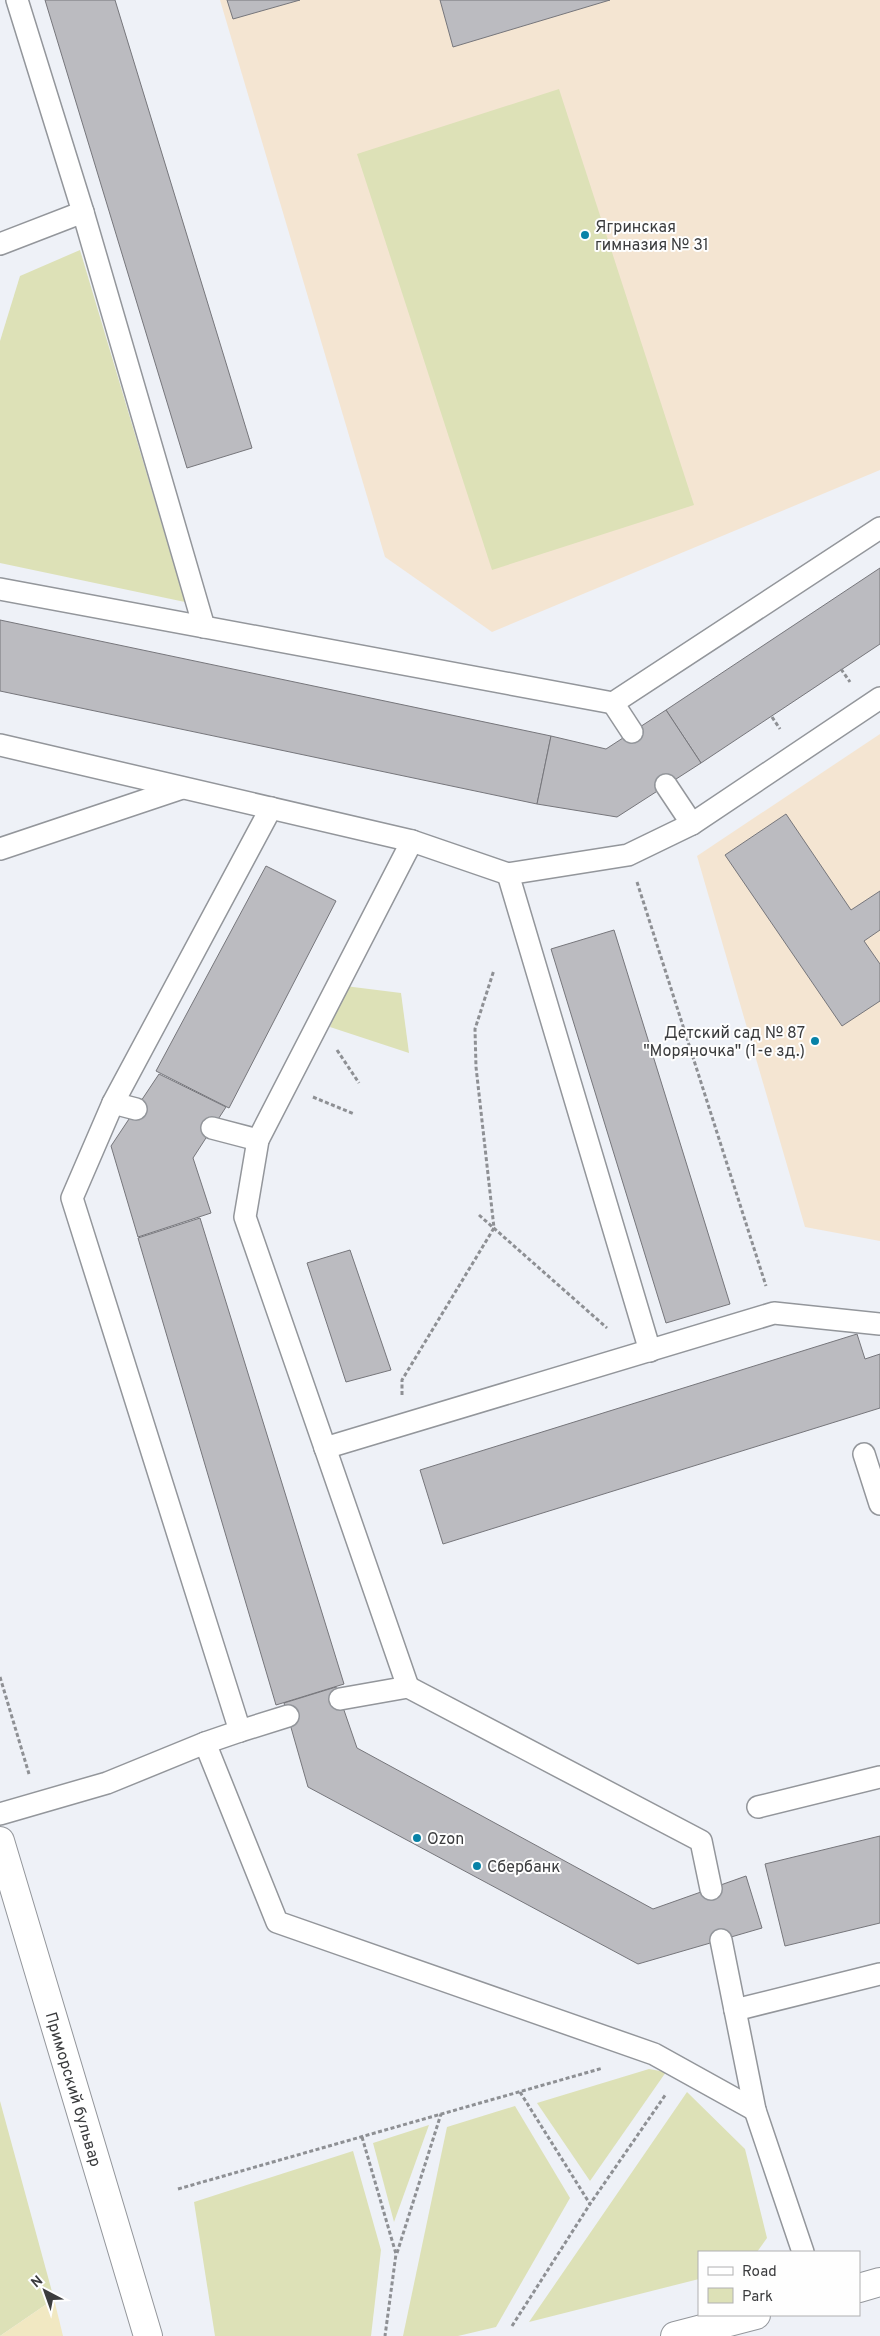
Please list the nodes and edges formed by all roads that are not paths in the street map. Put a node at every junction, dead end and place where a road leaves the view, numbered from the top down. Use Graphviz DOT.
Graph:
graph roads {
  1 [pos="17,0"];
  2 [pos="83,212"];
  3 [pos="0,244"];
  4 [pos="880,528"];
  5 [pos="0,589"];
  6 [pos="204,627"];
  7 [pos="880,698"];
  8 [pos="613,703"];
  9 [pos="632,732"];
  10 [pos="0,745"];
  11 [pos="666,785"];
  12 [pos="183,788"];
  13 [pos="271,808"];
  14 [pos="692,824"];
  15 [pos="412,841"];
  16 [pos="0,849"];
  17 [pos="508,874"];
  18 [pos="113,1103"];
  19 [pos="136,1109"];
  20 [pos="212,1128"];
  21 [pos="258,1140"];
  22 [pos="880,1324"];
  23 [pos="650,1351"];
  24 [pos="325,1448"];
  25 [pos="864,1454"];
  26 [pos="880,1504"];
  27 [pos="408,1687"];
  28 [pos="340,1699"];
  29 [pos="288,1716"];
  30 [pos="240,1731"];
  31 [pos="205,1743"];
  32 [pos="880,1777"];
  33 [pos="758,1807"];
  34 [pos="0,1814"];
  35 [pos="0,1841"];
  36 [pos="711,1889"];
  37 [pos="721,1940"];
  38 [pos="880,1974"];
  39 [pos="734,2010"];
  40 [pos="755,2110"];
  41 [pos="803,2251"];
  42 [pos="880,2282"];
  43 [pos="860,2288"];
  44 [pos="752,2316"];
  45 [pos="148,2336"];
  46 [pos="675,2336"];
  1 -- 2 [label="lane"];
  2 -- 3 [label="lane"];
  2 -- 6 [label="lane"];
  4 -- 8 [label="lane"];
  5 -- 6 [label="lane"];
  6 -- 8 [label="lane"];
  7 -- 14 [label="lane"];
  8 -- 9 [label="lane"];
  10 -- 12 [label="lane"];
  11 -- 14 [label="lane"];
  12 -- 13 [label="lane"];
  12 -- 16 [label="lane"];
  13 -- 15 [label="lane"];
  13 -- 18 [label="lane"];
  14 -- 17 [label="lane"];
  15 -- 17 [label="lane"];
  15 -- 21 [label="lane"];
  17 -- 23 [label="lane"];
  18 -- 19 [label="lane"];
  18 -- 30 [label="lane"];
  20 -- 21 [label="lane"];
  21 -- 24 [label="lane"];
  22 -- 23 [label="lane"];
  23 -- 24 [label="lane"];
  24 -- 27 [label="lane"];
  25 -- 26 [label="lane"];
  27 -- 28 [label="lane"];
  27 -- 36 [label="lane"];
  29 -- 30 [label="lane"];
  30 -- 31 [label="lane"];
  31 -- 34 [label="lane"];
  31 -- 40 [label="lane"];
  32 -- 33 [label="lane"];
  35 -- 45 [label="street, Приморский бульвар"];
  37 -- 39 [label="lane"];
  38 -- 39 [label="lane"];
  39 -- 40 [label="lane"];
  40 -- 41 [label="lane"];
  42 -- 43 [label="street"];
  44 -- 46 [label="street"];
}
